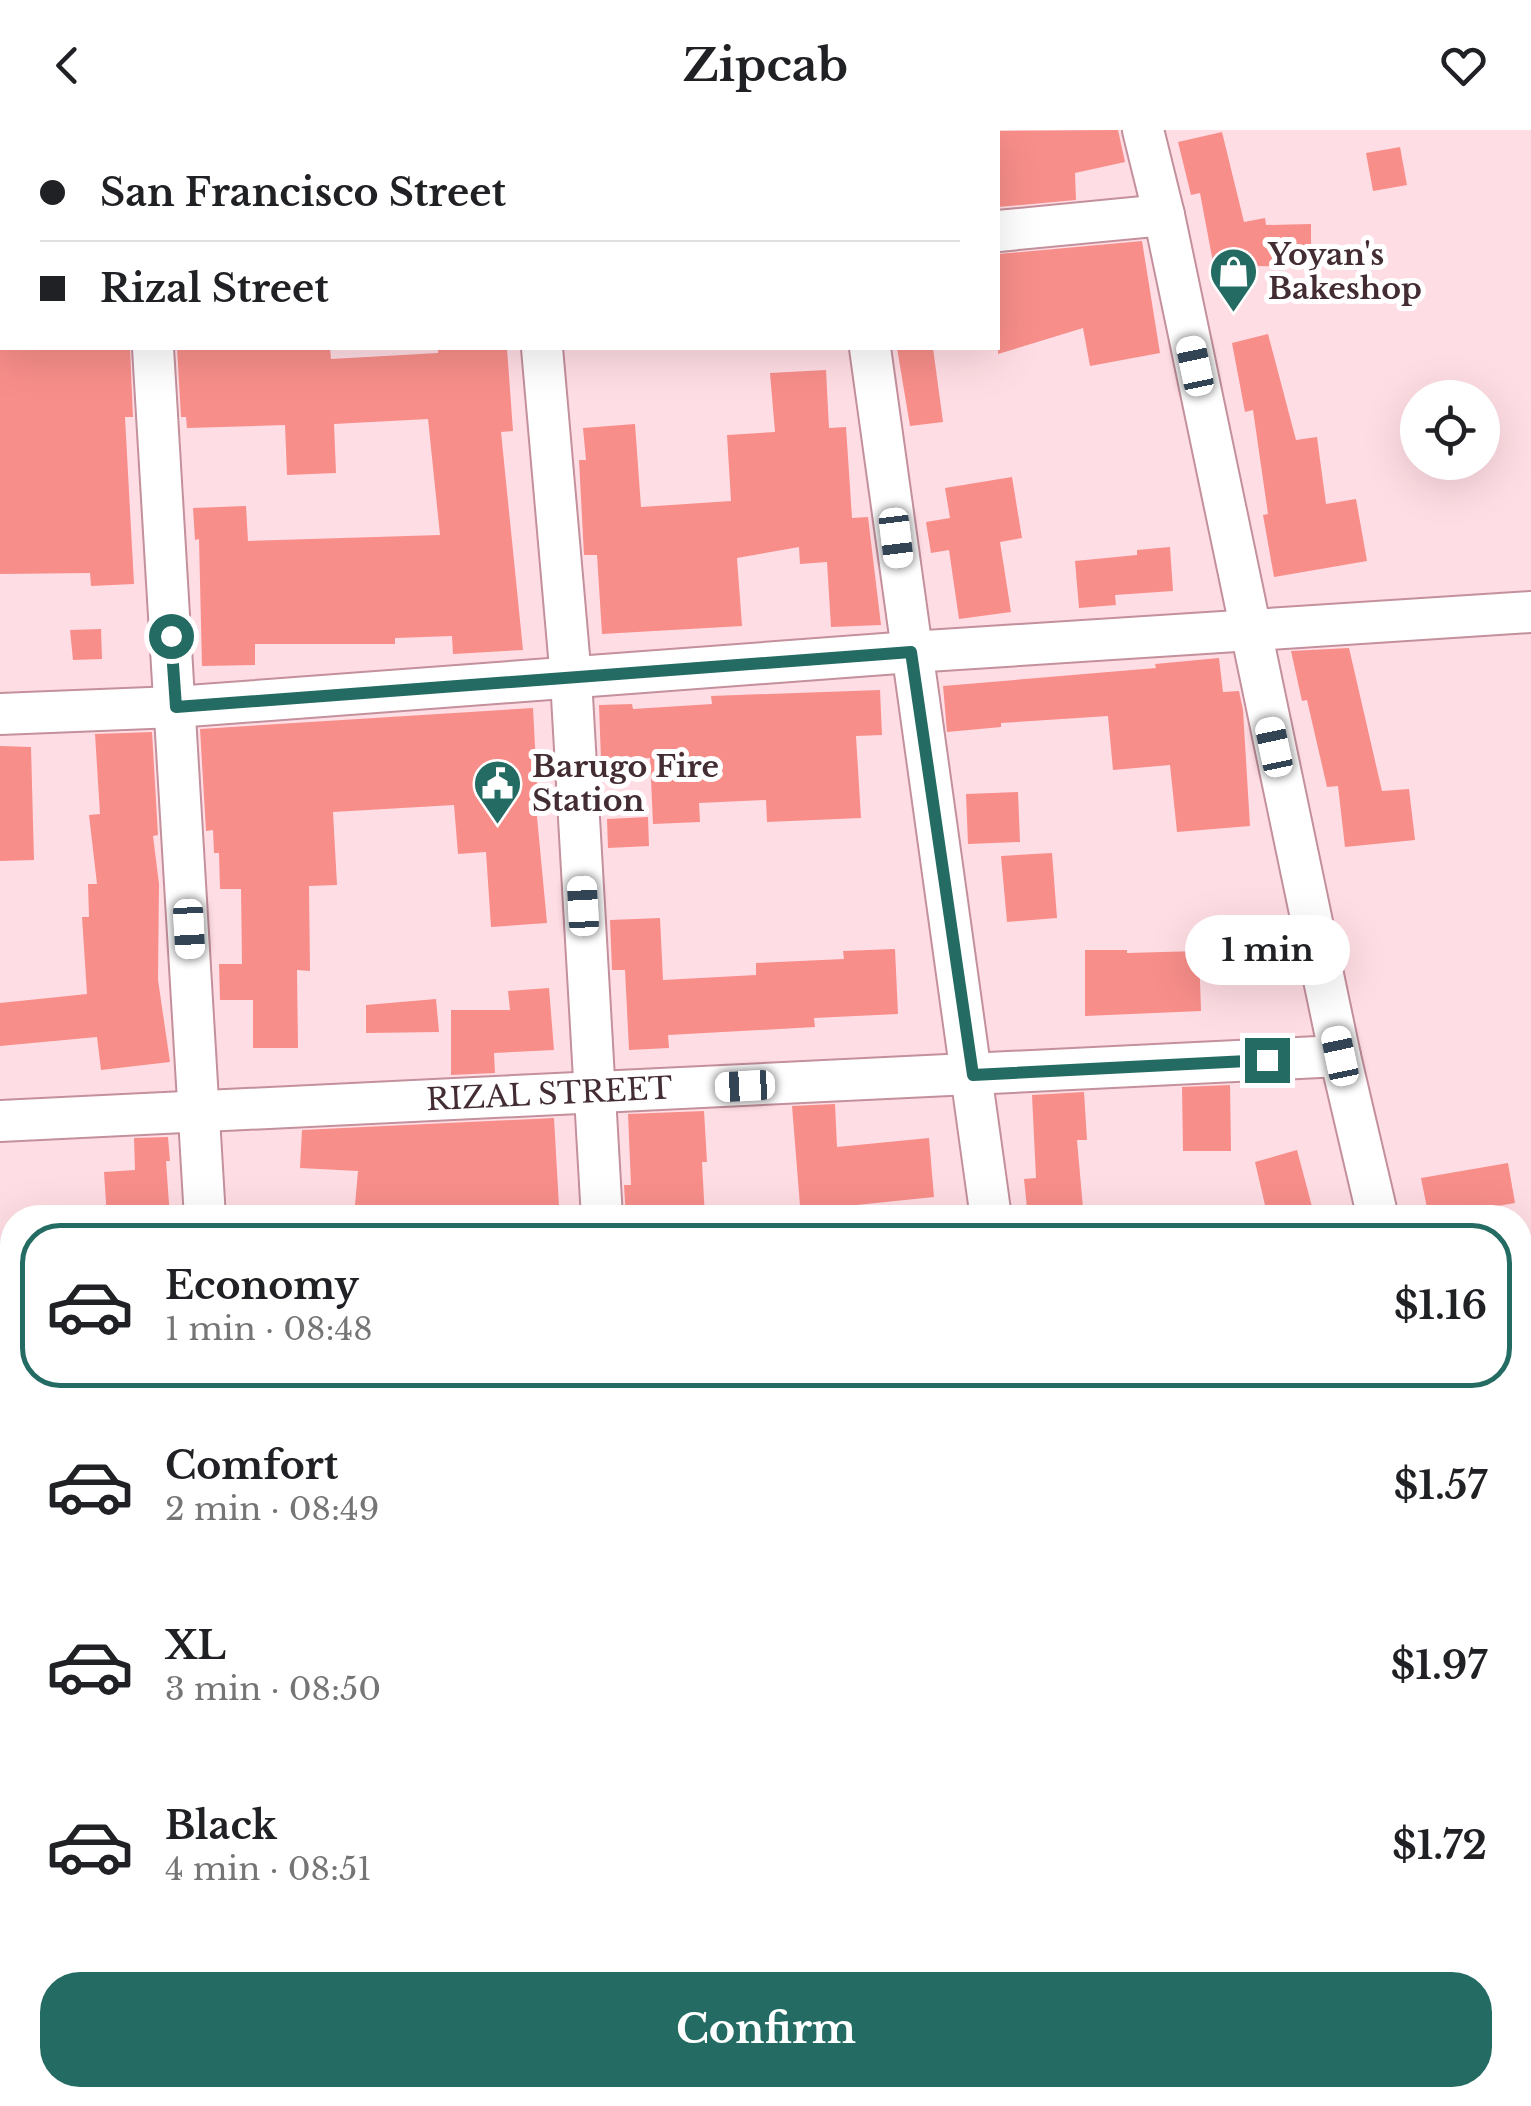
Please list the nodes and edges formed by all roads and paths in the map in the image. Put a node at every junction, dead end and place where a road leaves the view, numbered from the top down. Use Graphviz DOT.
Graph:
graph roads {
  1 [pos="1143,130"];
  2 [pos="1164,215"];
  3 [pos="1000,231"];
  4 [pos="153,350"];
  5 [pos="542,350"];
  6 [pos="870,350"];
  7 [pos="1531,612"];
  8 [pos="1250,631"];
  9 [pos="911,652"];
  10 [pos="571,679"];
  11 [pos="176,707"];
  12 [pos="0,714"];
  13 [pos="1340,1056"];
  14 [pos="973,1075"];
  15 [pos="593,1094"];
  16 [pos="200,1114"];
  17 [pos="0,1121"];
  18 [pos="204,1205"];
  19 [pos="601,1205"];
  20 [pos="989,1205"];
  21 [pos="1375,1205"];
  1 -- 2 [label="street"];
  2 -- 3 [label="street"];
  2 -- 8 [label="street"];
  4 -- 11 [label="street"];
  5 -- 10 [label="street"];
  6 -- 9 [label="street"];
  7 -- 8 [label="street"];
  8 -- 9 [label="street"];
  8 -- 13 [label="street"];
  9 -- 10 [label="street"];
  9 -- 14 [label="street"];
  10 -- 11 [label="street"];
  10 -- 15 [label="street"];
  11 -- 12 [label="street"];
  11 -- 16 [label="street"];
  13 -- 14 [label="street, RIZAL STREET"];
  13 -- 21 [label="street"];
  14 -- 15 [label="street, RIZAL STREET"];
  14 -- 20 [label="street"];
  15 -- 16 [label="street, RIZAL STREET"];
  15 -- 19 [label="street"];
  16 -- 17 [label="street, RIZAL STREET"];
  16 -- 18 [label="street"];
}
